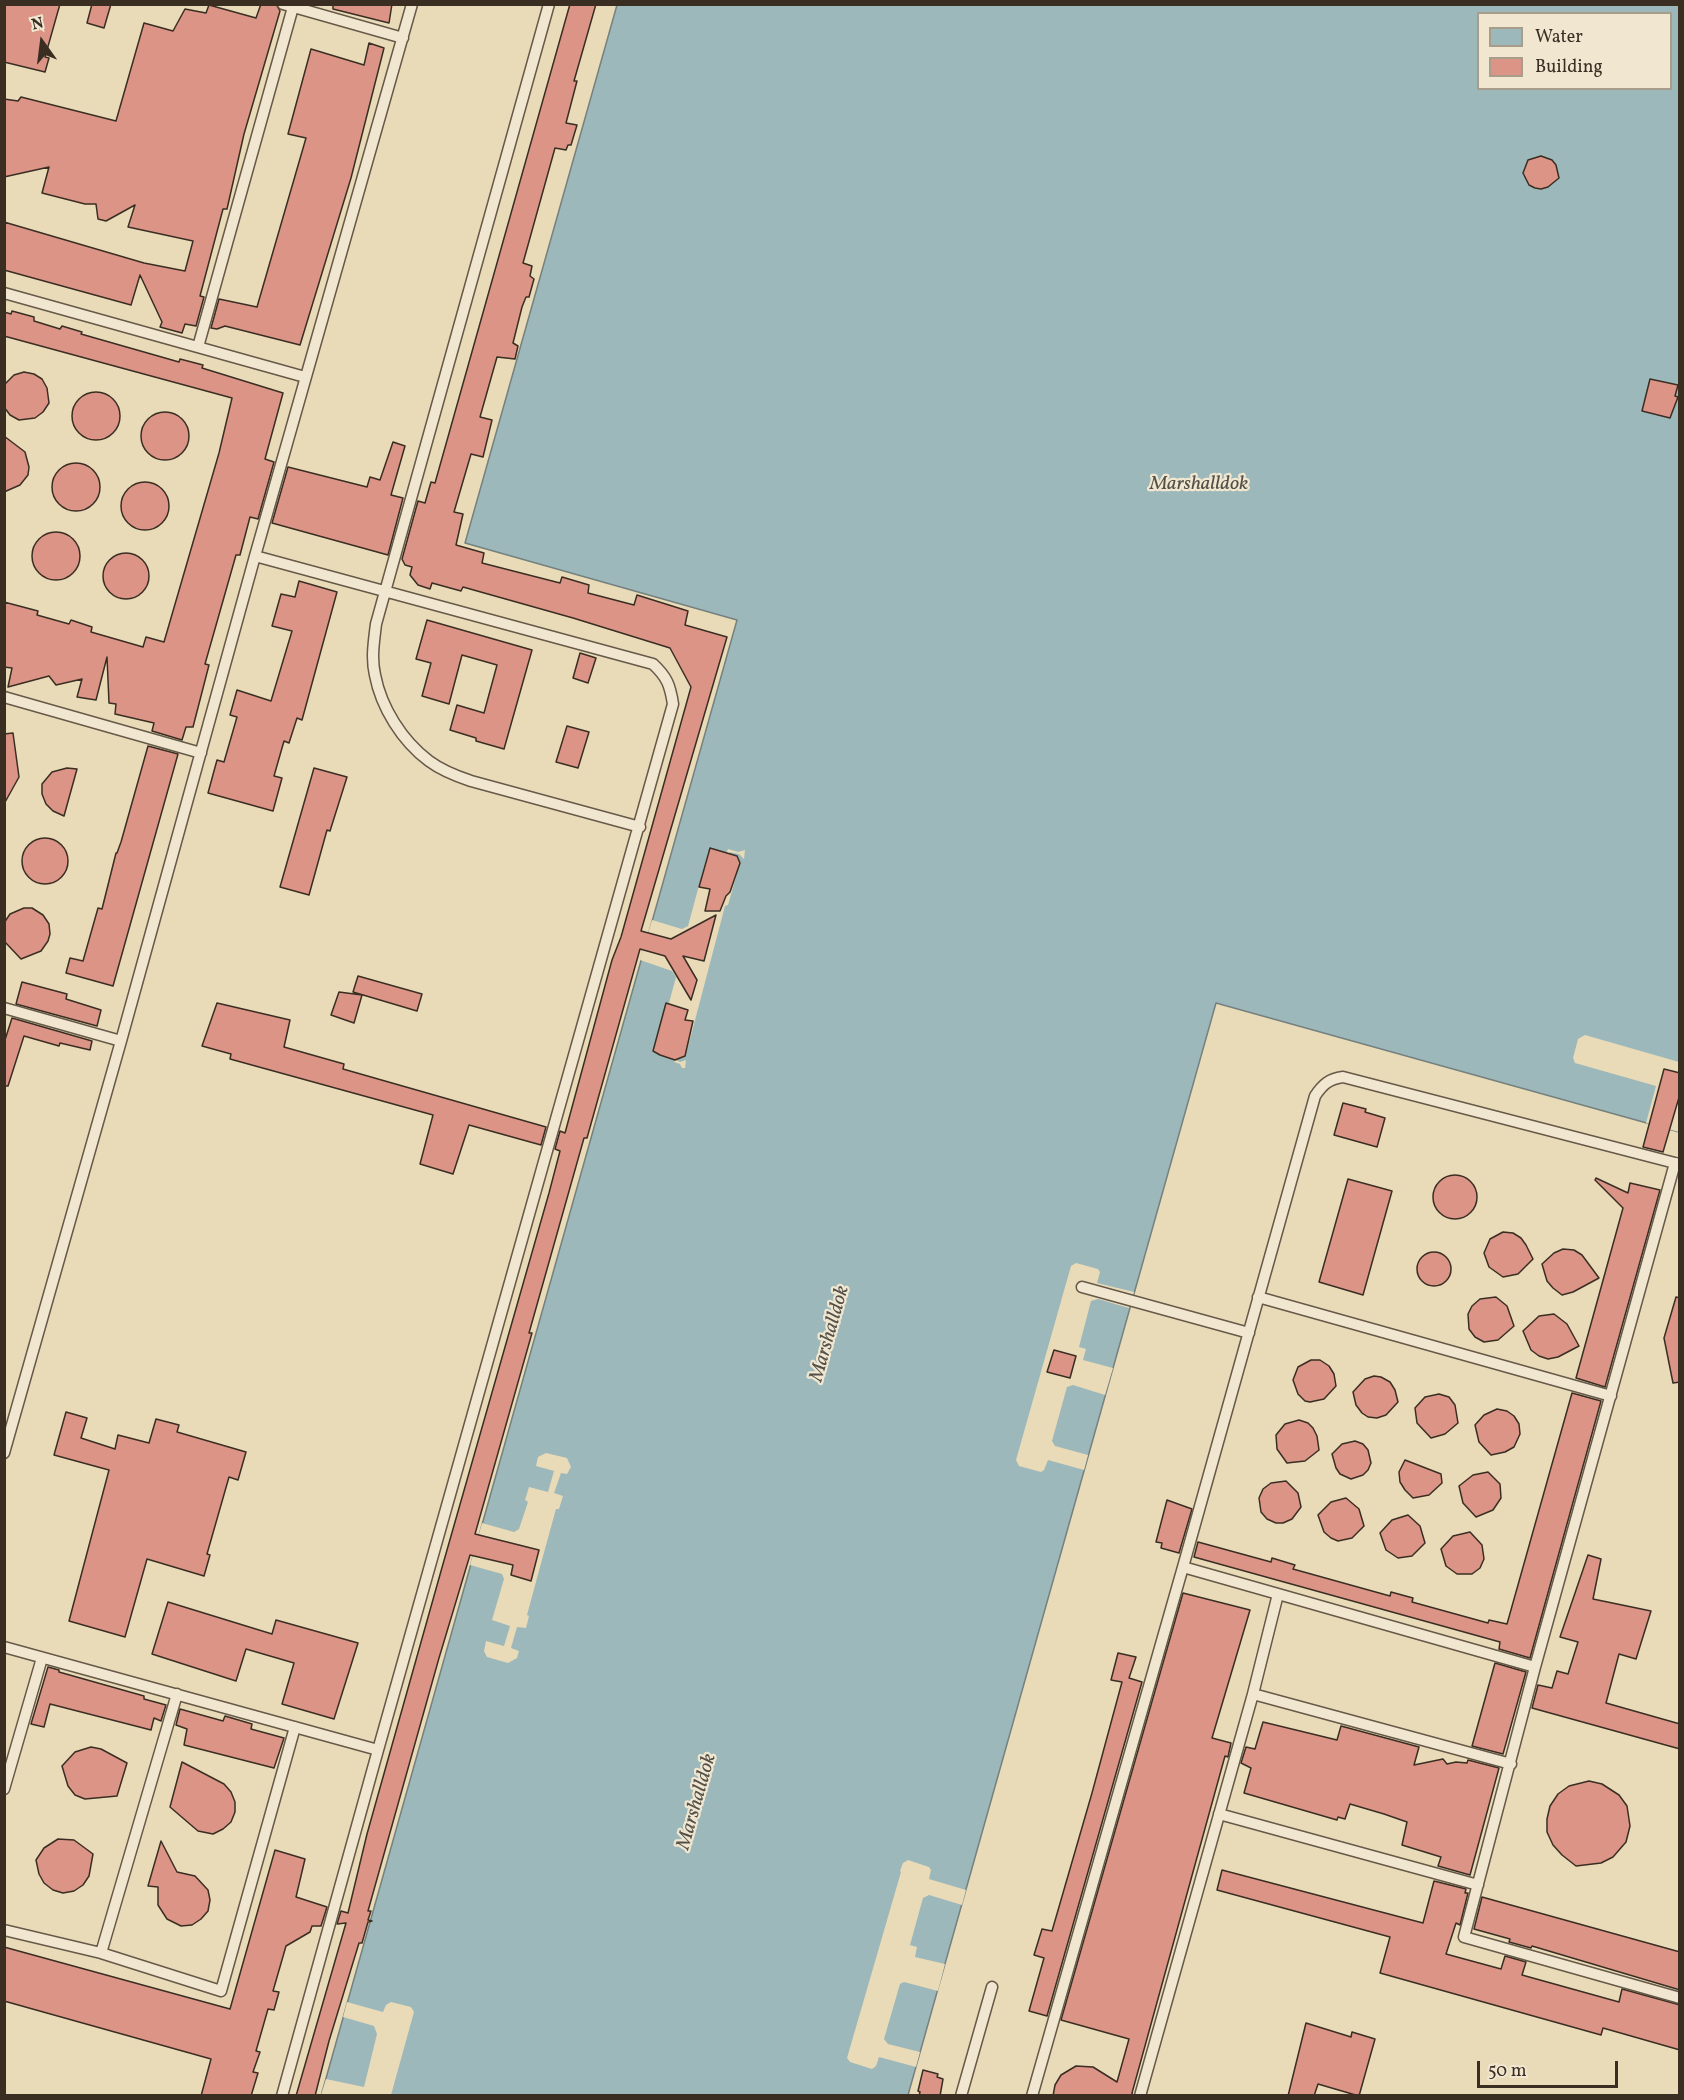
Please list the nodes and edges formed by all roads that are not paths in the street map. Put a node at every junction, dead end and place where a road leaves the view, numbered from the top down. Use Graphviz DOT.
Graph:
graph roads {
  1 [pos="412,4"];
  2 [pos="549,4"];
  3 [pos="288,6"];
  4 [pos="403,38"];
  5 [pos="4,293"];
  6 [pos="198,347"];
  7 [pos="305,377"];
  8 [pos="255,556"];
  9 [pos="386,591"];
  10 [pos="4,697"];
  11 [pos="201,753"];
  12 [pos="640,827"];
  13 [pos="4,1008"];
  14 [pos="121,1041"];
  15 [pos="1677,1164"];
  16 [pos="1082,1287"];
  17 [pos="1258,1298"];
  18 [pos="1249,1332"];
  19 [pos="1611,1396"];
  20 [pos="4,1453"];
  21 [pos="1183,1567"];
  22 [pos="1278,1594"];
  23 [pos="4,1647"];
  24 [pos="42,1658"];
  25 [pos="1535,1667"];
  26 [pos="177,1694"];
  27 [pos="1253,1694"];
  28 [pos="295,1727"];
  29 [pos="378,1750"];
  30 [pos="1511,1764"];
  31 [pos="4,1789"];
  32 [pos="1219,1814"];
  33 [pos="1478,1885"];
  34 [pos="4,1930"];
  35 [pos="101,1953"];
  36 [pos="992,1987"];
  37 [pos="1680,1998"];
  38 [pos="282,2096"];
  39 [pos="961,2096"];
  40 [pos="1032,2096"];
  41 [pos="1140,2096"];
  1 -- 4 [label="lane"];
  2 -- 9 [label="lane"];
  3 -- 4 [label="lane"];
  3 -- 6 [label="lane"];
  4 -- 7 [label="lane"];
  5 -- 6 [label="lane"];
  6 -- 7 [label="lane"];
  7 -- 8 [label="lane"];
  8 -- 9 [label="lane"];
  8 -- 11 [label="lane"];
  9 -- 12 [label="lane"];
  9 -- 12 [label="lane"];
  10 -- 11 [label="lane"];
  11 -- 14 [label="lane"];
  12 -- 29 [label="lane"];
  13 -- 14 [label="lane"];
  14 -- 20 [label="lane"];
  15 -- 17 [label="lane"];
  15 -- 19 [label="lane"];
  16 -- 18 [label="lane"];
  17 -- 18 [label="lane"];
  17 -- 19 [label="lane"];
  18 -- 21 [label="lane"];
  19 -- 25 [label="lane"];
  21 -- 22 [label="lane"];
  21 -- 40 [label="lane"];
  22 -- 25 [label="lane"];
  22 -- 27 [label="lane"];
  23 -- 24 [label="lane"];
  24 -- 26 [label="lane"];
  24 -- 31 [label="lane"];
  25 -- 30 [label="lane"];
  26 -- 28 [label="lane"];
  26 -- 35 [label="lane"];
  27 -- 30 [label="lane"];
  27 -- 32 [label="lane"];
  28 -- 29 [label="lane"];
  28 -- 35 [label="lane"];
  29 -- 38 [label="lane"];
  30 -- 33 [label="lane"];
  32 -- 33 [label="lane"];
  32 -- 41 [label="lane"];
  33 -- 37 [label="lane"];
  34 -- 35 [label="lane"];
  36 -- 39 [label="lane"];
}
